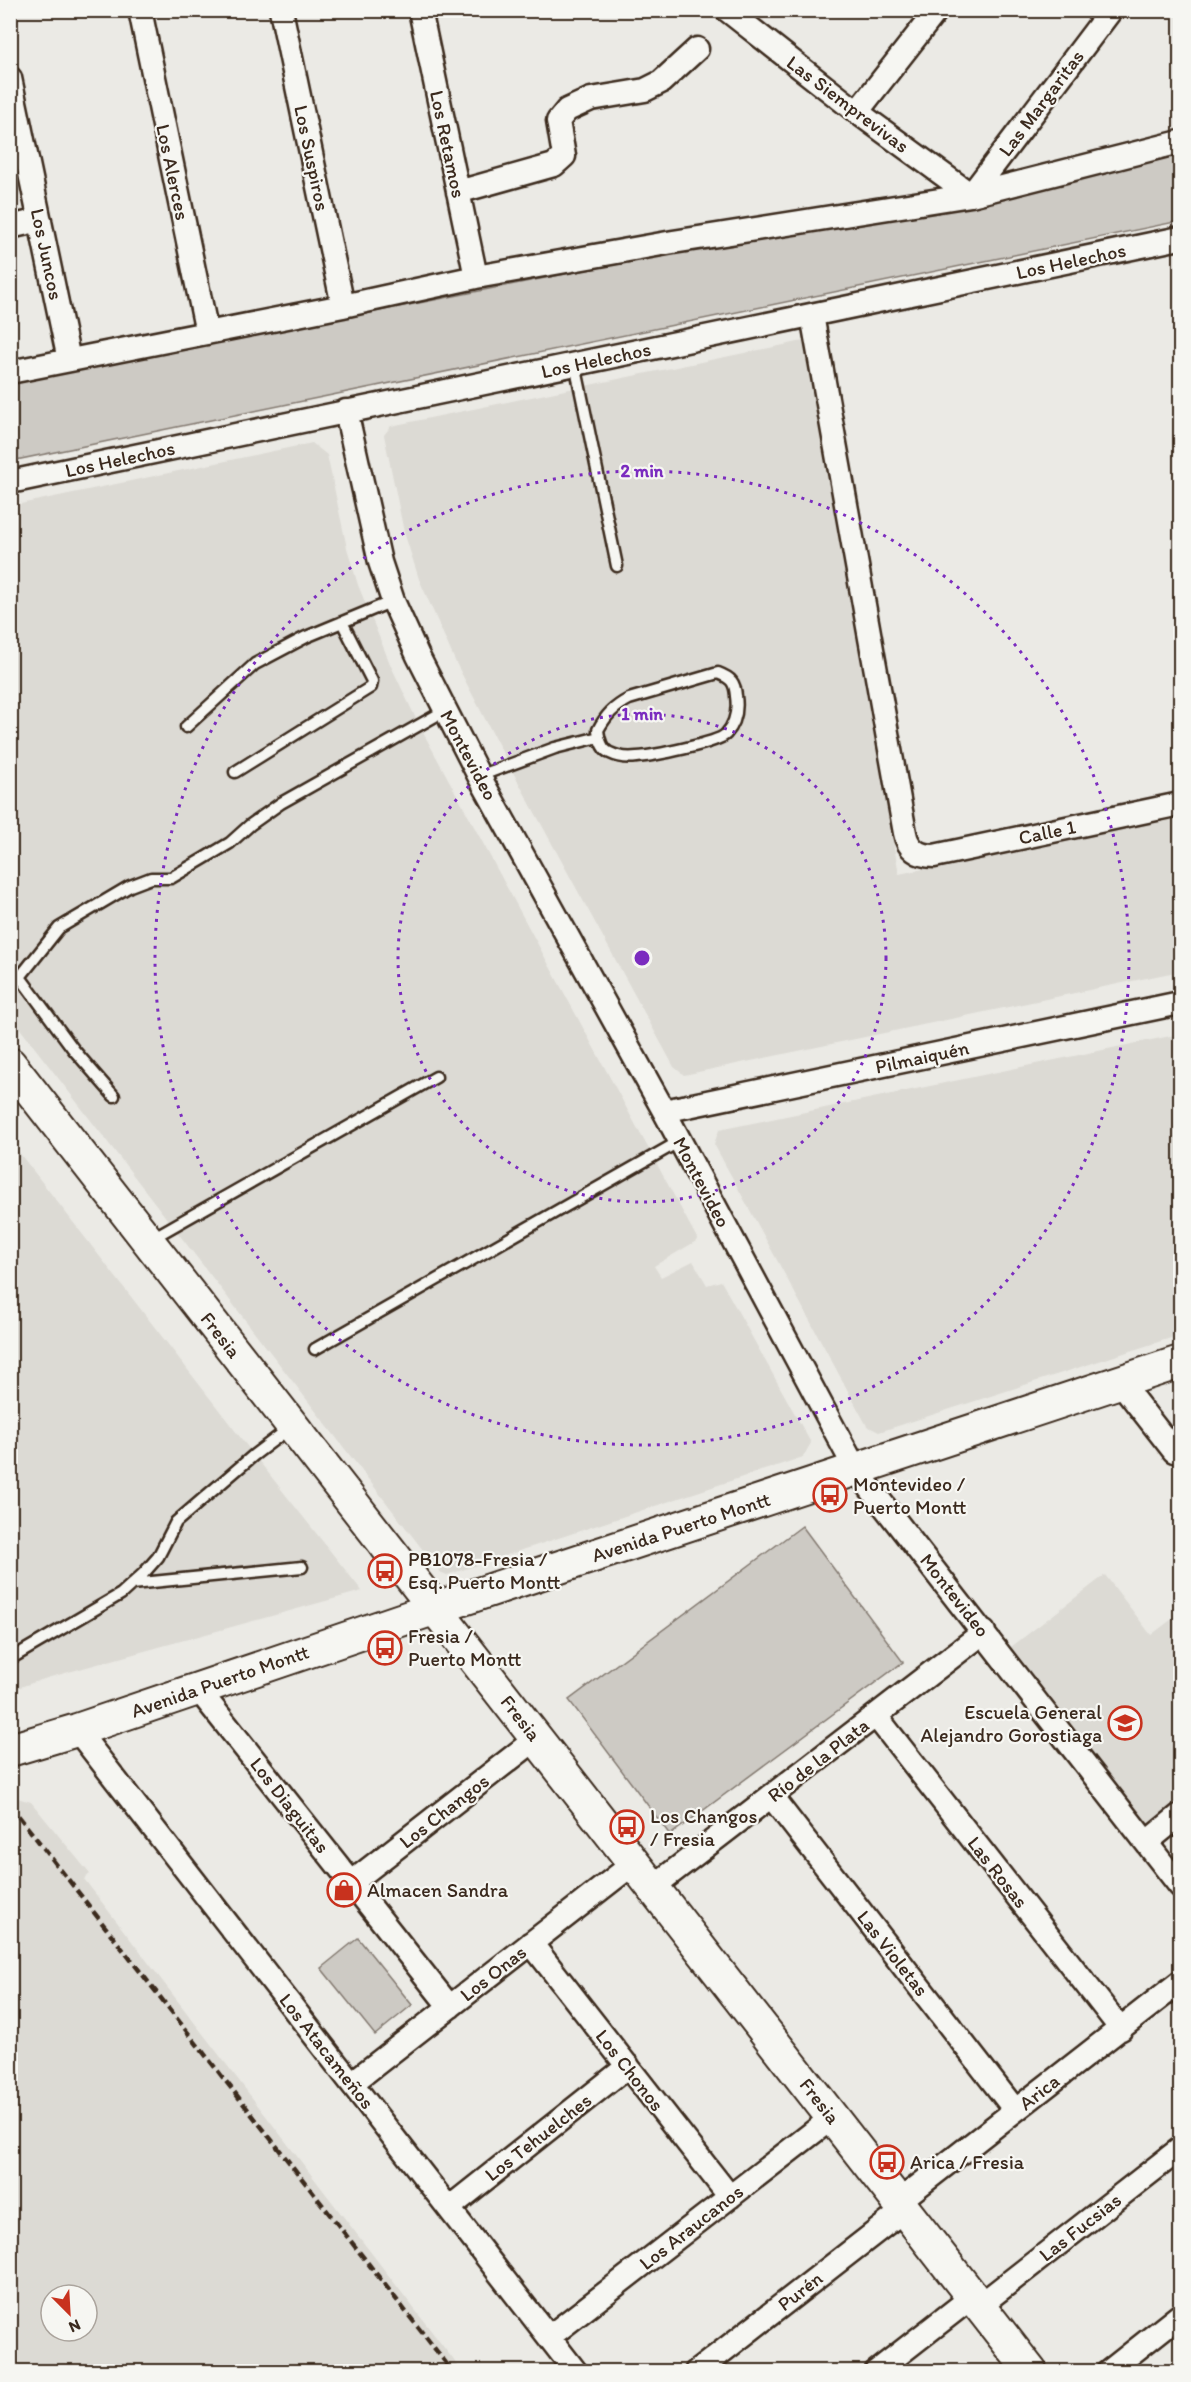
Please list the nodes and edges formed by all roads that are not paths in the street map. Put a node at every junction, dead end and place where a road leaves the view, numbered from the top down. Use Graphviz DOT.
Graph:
graph roads {
  1 [pos="140,10"];
  2 [pos="281,10"];
  3 [pos="420,10"];
  4 [pos="727,10"];
  5 [pos="937,10"];
  6 [pos="1111,10"];
  7 [pos="756,19"];
  8 [pos="697,49"];
  9 [pos="11,84"];
  10 [pos="857,112"];
  11 [pos="1180,142"];
  12 [pos="458,192"];
  13 [pos="971,195"];
  14 [pos="40,220"];
  15 [pos="10,227"];
  16 [pos="1180,238"];
  17 [pos="476,277"];
  18 [pos="343,306"];
  19 [pos="812,315"];
  20 [pos="207,333"];
  21 [pos="69,360"];
  22 [pos="575,364"];
  23 [pos="10,372"];
  24 [pos="346,411"];
  25 [pos="10,482"];
  26 [pos="616,566"];
  27 [pos="393,602"];
  28 [pos="342,622"];
  29 [pos="446,710"];
  30 [pos="186,727"];
  31 [pos="598,737"];
  32 [pos="235,772"];
  33 [pos="479,776"];
  34 [pos="1180,804"];
  35 [pos="15,980"];
  36 [pos="1180,1003"];
  37 [pos="13,1071"];
  38 [pos="436,1077"];
  39 [pos="114,1096"];
  40 [pos="664,1111"];
  41 [pos="680,1141"];
  42 [pos="147,1241"];
  43 [pos="315,1350"];
  44 [pos="1180,1362"];
  45 [pos="1120,1382"];
  46 [pos="292,1426"];
  47 [pos="1174,1451"];
  48 [pos="856,1470"];
  49 [pos="302,1567"];
  50 [pos="132,1584"];
  51 [pos="436,1608"];
  52 [pos="984,1632"];
  53 [pos="10,1659"];
  54 [pos="198,1689"];
  55 [pos="876,1716"];
  56 [pos="77,1730"];
  57 [pos="537,1738"];
  58 [pos="10,1750"];
  59 [pos="771,1796"];
  60 [pos="1180,1815"];
  61 [pos="1147,1842"];
  62 [pos="634,1863"];
  63 [pos="351,1883"];
  64 [pos="1180,1886"];
  65 [pos="653,1887"];
  66 [pos="531,1943"];
  67 [pos="1180,1982"];
  68 [pos="450,2007"];
  69 [pos="1120,2028"];
  70 [pos="628,2066"];
  71 [pos="351,2083"];
  72 [pos="1016,2110"];
  73 [pos="833,2117"];
  74 [pos="1180,2149"];
  75 [pos="730,2197"];
  76 [pos="901,2206"];
  77 [pos="449,2208"];
  78 [pos="976,2301"];
  79 [pos="1180,2315"];
  80 [pos="549,2337"];
  81 [pos="576,2372"];
  82 [pos="696,2372"];
  83 [pos="876,2372"];
  84 [pos="1031,2372"];
  85 [pos="1108,2372"];
  1 -- 20 [label="street, Los Alerces"];
  2 -- 18 [label="street, Los Suspiros"];
  3 -- 12 [label="street, Los Retamos"];
  4 -- 7 [label="street, Las Siemprevivas"];
  5 -- 10 [label="street"];
  6 -- 13 [label="street, Las Margaritas"];
  7 -- 10 [label="street, Las Siemprevivas"];
  8 -- 12 [label="street"];
  9 -- 14 [label="street, Los Juncos"];
  10 -- 13 [label="street, Las Siemprevivas"];
  11 -- 13 [label="street"];
  12 -- 17 [label="street, Los Retamos"];
  13 -- 17 [label="street"];
  14 -- 15 [label="street"];
  14 -- 21 [label="street, Los Juncos"];
  16 -- 19 [label="street, Los Helechos"];
  17 -- 18 [label="street"];
  18 -- 20 [label="street"];
  19 -- 22 [label="street, Los Helechos"];
  19 -- 34 [label="street, Calle 1"];
  20 -- 21 [label="street"];
  21 -- 23 [label="street"];
  22 -- 24 [label="street, Los Helechos"];
  22 -- 26 [label="lane"];
  24 -- 25 [label="street, Los Helechos"];
  24 -- 27 [label="street, Montevideo"];
  27 -- 28 [label="lane"];
  27 -- 29 [label="street, Montevideo"];
  28 -- 30 [label="lane"];
  28 -- 32 [label="lane"];
  29 -- 33 [label="street, Montevideo"];
  29 -- 35 [label="lane"];
  31 -- 31 [label="lane"];
  31 -- 33 [label="lane"];
  33 -- 40 [label="street, Montevideo"];
  35 -- 39 [label="lane"];
  36 -- 40 [label="street, Pilmaiquén"];
  37 -- 42 [label="street, Fresia"];
  38 -- 42 [label="lane"];
  40 -- 41 [label="street, Montevideo"];
  41 -- 43 [label="lane"];
  41 -- 48 [label="street, Montevideo"];
  42 -- 46 [label="street, Fresia"];
  44 -- 45 [label="street, Avenida Puerto Montt"];
  45 -- 47 [label="street"];
  45 -- 48 [label="street, Avenida Puerto Montt"];
  46 -- 50 [label="lane"];
  46 -- 51 [label="street, Fresia"];
  48 -- 51 [label="street, Avenida Puerto Montt"];
  48 -- 52 [label="street, Montevideo"];
  49 -- 50 [label="lane"];
  50 -- 53 [label="lane"];
  51 -- 54 [label="street, Avenida Puerto Montt"];
  51 -- 57 [label="street, Fresia"];
  52 -- 55 [label="street, Río de la Plata"];
  52 -- 61 [label="street, Montevideo"];
  54 -- 56 [label="street, Avenida Puerto Montt"];
  54 -- 63 [label="street, Los Diaguitas"];
  55 -- 59 [label="street, Río de la Plata"];
  55 -- 69 [label="street, Las Rosas"];
  56 -- 58 [label="street, Avenida Puerto Montt"];
  56 -- 71 [label="street, Los Atacameños"];
  57 -- 62 [label="street, Fresia"];
  57 -- 63 [label="street, Los Changos"];
  59 -- 65 [label="street, Río de la Plata"];
  59 -- 72 [label="street, Las Violetas"];
  60 -- 61 [label="street"];
  61 -- 64 [label="street, Montevideo"];
  62 -- 65 [label="street, Fresia"];
  62 -- 66 [label="street, Los Onas"];
  63 -- 68 [label="street, Los Diaguitas"];
  65 -- 73 [label="street, Fresia"];
  66 -- 68 [label="street, Los Onas"];
  66 -- 70 [label="street, Los Chonos"];
  67 -- 69 [label="street, Arica"];
  68 -- 71 [label="street, Los Onas"];
  69 -- 72 [label="street, Arica"];
  70 -- 75 [label="street, Los Chonos"];
  70 -- 77 [label="street, Los Tehuelches"];
  71 -- 77 [label="street, Los Atacameños"];
  72 -- 76 [label="street, Arica"];
  73 -- 75 [label="street, Los Araucanos"];
  73 -- 76 [label="street, Fresia"];
  74 -- 78 [label="street, Las Fucsias"];
  75 -- 80 [label="street, Los Araucanos"];
  76 -- 78 [label="street, Fresia"];
  76 -- 82 [label="street, Purén"];
  77 -- 80 [label="street, Los Atacameños"];
  78 -- 83 [label="street, Las Fucsias"];
  78 -- 84 [label="street, Fresia"];
  79 -- 85 [label="street"];
  80 -- 81 [label="street, Los Atacameños"];
}
